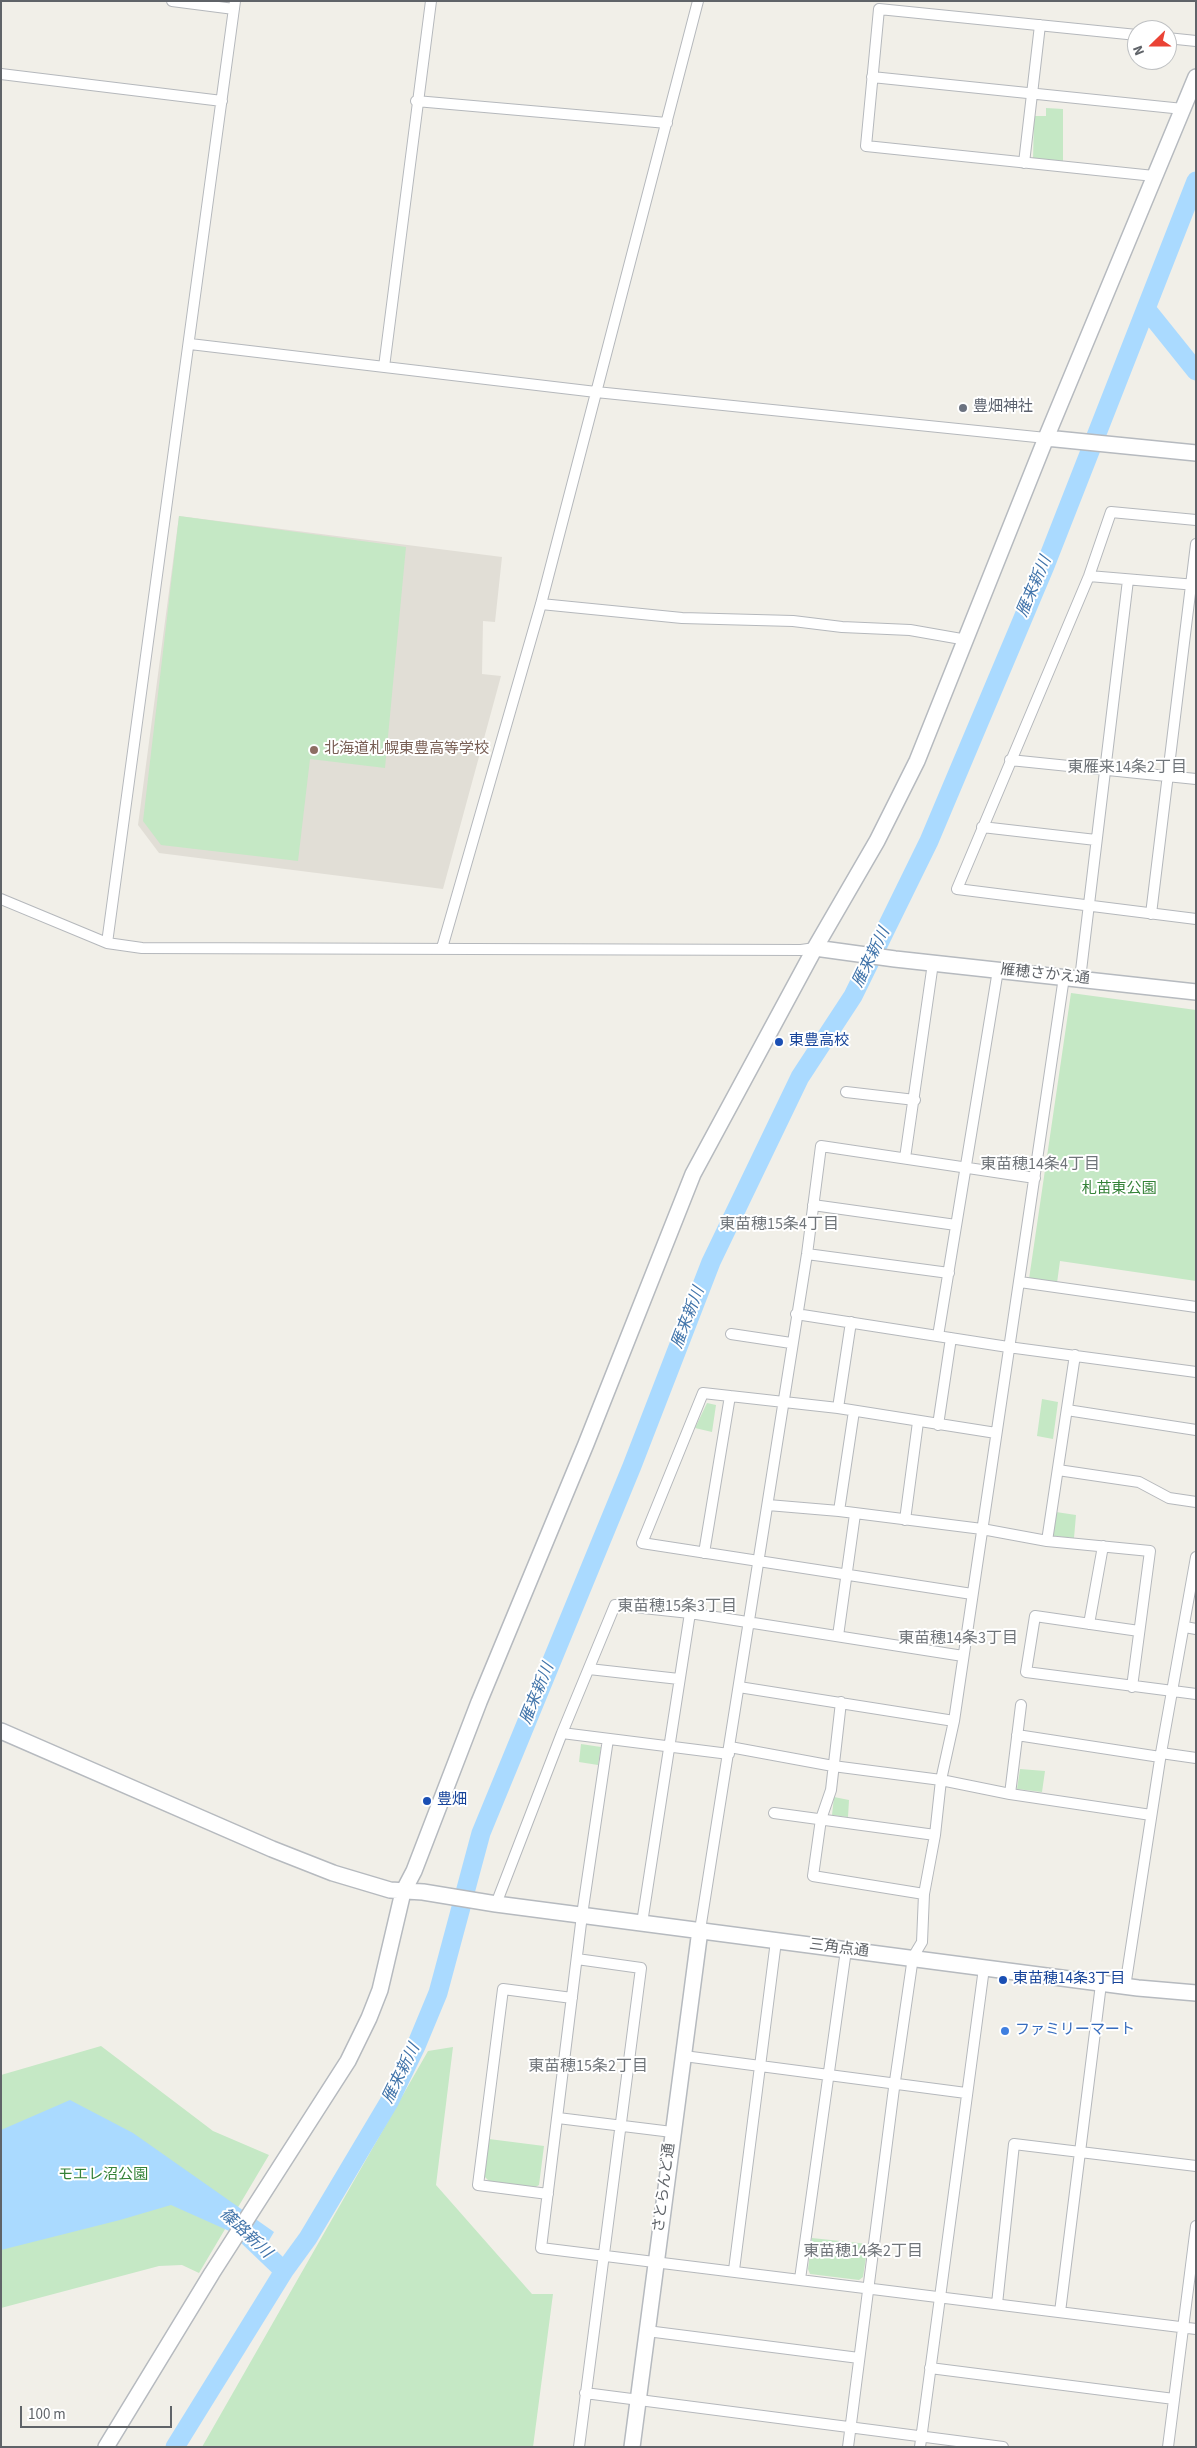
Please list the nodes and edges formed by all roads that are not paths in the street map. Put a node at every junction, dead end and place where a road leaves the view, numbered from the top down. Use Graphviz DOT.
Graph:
graph roads {
  1 [pos="172,1"];
  2 [pos="430,1"];
  3 [pos="698,1"];
  4 [pos="234,5"];
  5 [pos="1040,25"];
  6 [pos="1127,34"];
  7 [pos="1177,39"];
  8 [pos="1196,41"];
  9 [pos="1,74"];
  10 [pos="872,77"];
  11 [pos="1196,77"];
  12 [pos="1032,93"];
  13 [pos="222,101"];
  14 [pos="416,101"];
  15 [pos="1183,109"];
  16 [pos="666,123"];
  17 [pos="1024,163"];
  18 [pos="1154,176"];
  19 [pos="190,344"];
  20 [pos="384,367"];
  21 [pos="596,392"];
  22 [pos="1046,438"];
  23 [pos="1196,453"];
  24 [pos="1196,520"];
  25 [pos="1196,544"];
  26 [pos="1088,576"];
  27 [pos="1128,580"];
  28 [pos="1193,584"];
  29 [pos="541,604"];
  30 [pos="967,640"];
  31 [pos="1010,760"];
  32 [pos="1104,768"];
  33 [pos="1168,775"];
  34 [pos="1196,779"];
  35 [pos="982,827"];
  36 [pos="1096,840"];
  37 [pos="1,899"];
  38 [pos="1087,907"];
  39 [pos="1152,914"];
  40 [pos="1196,919"];
  41 [pos="108,943"];
  42 [pos="442,948"];
  43 [pos="815,948"];
  44 [pos="933,963"];
  45 [pos="998,970"];
  46 [pos="1064,977"];
  47 [pos="1080,979"];
  48 [pos="1196,992"];
  49 [pos="846,1092"];
  50 [pos="915,1100"];
  51 [pos="905,1158"];
  52 [pos="966,1167"];
  53 [pos="1036,1178"];
  54 [pos="813,1205"];
  55 [pos="956,1225"];
  56 [pos="806,1254"];
  57 [pos="949,1273"];
  58 [pos="1020,1282"];
  59 [pos="1196,1307"];
  60 [pos="796,1314"];
  61 [pos="851,1322"];
  62 [pos="731,1334"];
  63 [pos="938,1336"];
  64 [pos="951,1338"];
  65 [pos="791,1343"];
  66 [pos="1008,1347"];
  67 [pos="1075,1356"];
  68 [pos="1196,1372"];
  69 [pos="730,1396"];
  70 [pos="782,1403"];
  71 [pos="838,1408"];
  72 [pos="1067,1410"];
  73 [pos="854,1411"];
  74 [pos="918,1422"];
  75 [pos="938,1425"];
  76 [pos="1196,1430"];
  77 [pos="996,1433"];
  78 [pos="1058,1470"];
  79 [pos="1196,1502"];
  80 [pos="768,1505"];
  81 [pos="839,1511"];
  82 [pos="855,1514"];
  83 [pos="906,1520"];
  84 [pos="982,1530"];
  85 [pos="1047,1540"];
  86 [pos="1103,1546"];
  87 [pos="704,1553"];
  88 [pos="1196,1557"];
  89 [pos="758,1561"];
  90 [pos="848,1575"];
  91 [pos="972,1594"];
  92 [pos="690,1613"];
  93 [pos="749,1622"];
  94 [pos="1089,1624"];
  95 [pos="1185,1627"];
  96 [pos="1196,1629"];
  97 [pos="1139,1631"];
  98 [pos="838,1636"];
  99 [pos="963,1656"];
  100 [pos="589,1669"];
  101 [pos="680,1679"];
  102 [pos="739,1687"];
  103 [pos="1132,1687"];
  104 [pos="1171,1691"];
  105 [pos="1196,1694"];
  106 [pos="841,1702"];
  107 [pos="1021,1706"];
  108 [pos="954,1721"];
  109 [pos="1,1731"];
  110 [pos="562,1733"];
  111 [pos="1018,1735"];
  112 [pos="608,1739"];
  113 [pos="669,1748"];
  114 [pos="729,1750"];
  115 [pos="1160,1755"];
  116 [pos="1196,1758"];
  117 [pos="833,1766"];
  118 [pos="942,1780"];
  119 [pos="1010,1794"];
  120 [pos="774,1813"];
  121 [pos="1151,1815"];
  122 [pos="822,1819"];
  123 [pos="935,1835"];
  124 [pos="403,1892"];
  125 [pos="924,1894"];
  126 [pos="490,1903"];
  127 [pos="582,1915"];
  128 [pos="642,1923"];
  129 [pos="700,1930"];
  130 [pos="776,1941"];
  131 [pos="846,1950"];
  132 [pos="913,1958"];
  133 [pos="578,1959"];
  134 [pos="984,1968"];
  135 [pos="1101,1984"];
  136 [pos="1125,1987"];
  137 [pos="1196,1993"];
  138 [pos="572,1998"];
  139 [pos="684,2056"];
  140 [pos="760,2067"];
  141 [pos="827,2076"];
  142 [pos="894,2083"];
  143 [pos="966,2093"];
  144 [pos="558,2118"];
  145 [pos="620,2126"];
  146 [pos="672,2132"];
  147 [pos="1080,2151"];
  148 [pos="1196,2166"];
  149 [pos="548,2194"];
  150 [pos="1196,2226"];
  151 [pos="603,2254"];
  152 [pos="656,2260"];
  153 [pos="734,2270"];
  154 [pos="800,2279"];
  155 [pos="868,2287"];
  156 [pos="940,2297"];
  157 [pos="997,2304"];
  158 [pos="1060,2312"];
  159 [pos="1183,2328"];
  160 [pos="1196,2329"];
  161 [pos="647,2331"];
  162 [pos="859,2358"];
  163 [pos="930,2368"];
  164 [pos="585,2393"];
  165 [pos="1174,2399"];
  166 [pos="638,2400"];
  167 [pos="850,2428"];
  168 [pos="921,2442"];
  169 [pos="106,2447"];
  170 [pos="579,2447"];
  171 [pos="632,2447"];
  172 [pos="848,2447"];
  173 [pos="1003,2447"];
  174 [pos="1168,2447"];
  1 -- 4 [label="street"];
  2 -- 14 [label="street"];
  3 -- 16 [label="street"];
  4 -- 13 [label="street"];
  5 -- 6 [label="street"];
  5 -- 10 [label="street"];
  5 -- 12 [label="street"];
  7 -- 8 [label="street"];
  9 -- 13 [label="street"];
  10 -- 12 [label="street"];
  10 -- 17 [label="street"];
  11 -- 15 [label="street"];
  12 -- 15 [label="street"];
  12 -- 17 [label="street"];
  13 -- 19 [label="street"];
  14 -- 16 [label="street"];
  14 -- 20 [label="street"];
  15 -- 18 [label="street"];
  16 -- 21 [label="street"];
  17 -- 18 [label="street"];
  18 -- 22 [label="street"];
  19 -- 20 [label="street"];
  19 -- 41 [label="street"];
  20 -- 21 [label="street"];
  21 -- 22 [label="street"];
  21 -- 29 [label="street"];
  22 -- 23 [label="street"];
  22 -- 30 [label="street"];
  24 -- 26 [label="street"];
  25 -- 28 [label="street"];
  26 -- 27 [label="street"];
  26 -- 31 [label="street"];
  27 -- 28 [label="street"];
  27 -- 32 [label="street"];
  28 -- 33 [label="street"];
  29 -- 30 [label="street"];
  29 -- 42 [label="street"];
  30 -- 43 [label="street"];
  31 -- 32 [label="street"];
  31 -- 35 [label="street"];
  32 -- 33 [label="street"];
  32 -- 36 [label="street"];
  33 -- 34 [label="street"];
  33 -- 39 [label="street"];
  35 -- 36 [label="street"];
  35 -- 38 [label="street"];
  36 -- 38 [label="street"];
  37 -- 41 [label="street"];
  38 -- 39 [label="street"];
  38 -- 47 [label="street"];
  39 -- 40 [label="street"];
  41 -- 42 [label="street"];
  42 -- 43 [label="street"];
  43 -- 44 [label="street, 雁穂さかえ通"];
  43 -- 124 [label="street"];
  44 -- 45 [label="street, 雁穂さかえ通"];
  44 -- 50 [label="street"];
  45 -- 46 [label="street, 雁穂さかえ通"];
  45 -- 52 [label="street"];
  46 -- 47 [label="street, 雁穂さかえ通"];
  46 -- 53 [label="street"];
  47 -- 48 [label="street, 雁穂さかえ通"];
  49 -- 50 [label="street"];
  50 -- 51 [label="street"];
  51 -- 52 [label="street"];
  51 -- 54 [label="street"];
  52 -- 53 [label="street"];
  52 -- 55 [label="street"];
  53 -- 58 [label="street"];
  54 -- 55 [label="street"];
  54 -- 56 [label="street"];
  55 -- 57 [label="street"];
  56 -- 57 [label="street"];
  56 -- 60 [label="street"];
  57 -- 63 [label="street"];
  58 -- 59 [label="street"];
  58 -- 66 [label="street"];
  60 -- 61 [label="street"];
  60 -- 65 [label="street"];
  61 -- 63 [label="street"];
  61 -- 71 [label="street"];
  62 -- 65 [label="street"];
  63 -- 64 [label="street"];
  64 -- 66 [label="street"];
  64 -- 75 [label="street"];
  65 -- 70 [label="street"];
  66 -- 67 [label="street"];
  66 -- 77 [label="street"];
  67 -- 68 [label="street"];
  67 -- 72 [label="street"];
  69 -- 70 [label="street"];
  69 -- 87 [label="street"];
  69 -- 87 [label="street"];
  70 -- 71 [label="street"];
  70 -- 80 [label="street"];
  71 -- 73 [label="street"];
  72 -- 76 [label="street"];
  72 -- 78 [label="street"];
  73 -- 74 [label="street"];
  73 -- 81 [label="street"];
  74 -- 75 [label="street"];
  74 -- 83 [label="street"];
  75 -- 77 [label="street"];
  77 -- 84 [label="street"];
  78 -- 79 [label="street"];
  78 -- 85 [label="street"];
  80 -- 81 [label="street"];
  80 -- 89 [label="street"];
  81 -- 82 [label="street"];
  82 -- 83 [label="street"];
  82 -- 90 [label="street"];
  83 -- 84 [label="street"];
  84 -- 85 [label="street"];
  84 -- 91 [label="street"];
  85 -- 86 [label="street"];
  86 -- 94 [label="street"];
  86 -- 97 [label="street"];
  87 -- 89 [label="street"];
  88 -- 95 [label="street"];
  89 -- 90 [label="street"];
  89 -- 93 [label="street"];
  90 -- 91 [label="street"];
  90 -- 98 [label="street"];
  91 -- 99 [label="street"];
  92 -- 93 [label="street"];
  92 -- 100 [label="street"];
  92 -- 101 [label="street"];
  93 -- 98 [label="street"];
  93 -- 102 [label="street"];
  94 -- 97 [label="street"];
  94 -- 103 [label="street"];
  95 -- 96 [label="street"];
  95 -- 104 [label="street"];
  97 -- 103 [label="street"];
  98 -- 99 [label="street"];
  99 -- 108 [label="street"];
  100 -- 101 [label="street"];
  100 -- 110 [label="street"];
  101 -- 113 [label="street"];
  102 -- 106 [label="street"];
  102 -- 114 [label="street"];
  103 -- 104 [label="street"];
  104 -- 105 [label="street"];
  104 -- 115 [label="street"];
  106 -- 108 [label="street"];
  106 -- 117 [label="street"];
  107 -- 111 [label="street"];
  108 -- 118 [label="street"];
  109 -- 124 [label="street"];
  110 -- 112 [label="street"];
  110 -- 126 [label="street"];
  111 -- 115 [label="street"];
  111 -- 119 [label="street"];
  112 -- 113 [label="street"];
  112 -- 127 [label="street"];
  113 -- 114 [label="street"];
  113 -- 128 [label="street"];
  114 -- 117 [label="street"];
  114 -- 129 [label="street"];
  115 -- 116 [label="street"];
  115 -- 121 [label="street"];
  117 -- 118 [label="street"];
  117 -- 122 [label="street"];
  118 -- 119 [label="street"];
  118 -- 123 [label="street"];
  119 -- 121 [label="street"];
  120 -- 122 [label="street"];
  121 -- 136 [label="street"];
  122 -- 123 [label="street"];
  122 -- 125 [label="street"];
  123 -- 125 [label="street"];
  124 -- 126 [label="street, 三角点通"];
  124 -- 169 [label="street"];
  125 -- 132 [label="street"];
  126 -- 127 [label="street, 三角点通"];
  127 -- 128 [label="street, 三角点通"];
  127 -- 133 [label="street"];
  128 -- 129 [label="street, 三角点通"];
  129 -- 130 [label="street, 三角点通"];
  129 -- 139 [label="street, さとらんど通"];
  130 -- 131 [label="street, 三角点通"];
  130 -- 140 [label="street"];
  131 -- 132 [label="street, 三角点通"];
  131 -- 141 [label="street"];
  132 -- 134 [label="street, 三角点通"];
  132 -- 142 [label="street"];
  133 -- 138 [label="street"];
  133 -- 145 [label="street"];
  134 -- 135 [label="street, 三角点通"];
  134 -- 143 [label="street"];
  135 -- 136 [label="street, 三角点通"];
  135 -- 147 [label="street"];
  136 -- 137 [label="street, 三角点通"];
  138 -- 144 [label="street"];
  138 -- 149 [label="street"];
  139 -- 140 [label="street"];
  139 -- 146 [label="street, さとらんど通"];
  140 -- 141 [label="street"];
  140 -- 153 [label="street"];
  141 -- 142 [label="street"];
  141 -- 154 [label="street"];
  142 -- 143 [label="street"];
  142 -- 155 [label="street"];
  143 -- 156 [label="street"];
  144 -- 145 [label="street"];
  144 -- 149 [label="street"];
  145 -- 146 [label="street"];
  145 -- 151 [label="street"];
  146 -- 152 [label="street, さとらんど通"];
  147 -- 148 [label="street"];
  147 -- 157 [label="street"];
  147 -- 158 [label="street"];
  149 -- 151 [label="street"];
  150 -- 159 [label="street"];
  151 -- 152 [label="street"];
  151 -- 164 [label="street"];
  152 -- 153 [label="street"];
  152 -- 161 [label="street, さとらんど通"];
  153 -- 154 [label="street"];
  154 -- 155 [label="street"];
  155 -- 156 [label="street"];
  155 -- 162 [label="street"];
  156 -- 157 [label="street"];
  156 -- 163 [label="street"];
  157 -- 158 [label="street"];
  158 -- 159 [label="street"];
  159 -- 160 [label="street"];
  159 -- 165 [label="street"];
  161 -- 162 [label="street"];
  161 -- 166 [label="street, さとらんど通"];
  162 -- 167 [label="street"];
  163 -- 165 [label="street"];
  163 -- 168 [label="street"];
  164 -- 166 [label="street"];
  164 -- 170 [label="street"];
  165 -- 174 [label="street"];
  166 -- 167 [label="street"];
  166 -- 171 [label="street, さとらんど通"];
  167 -- 168 [label="street"];
  167 -- 172 [label="street"];
  168 -- 173 [label="street"];
}
